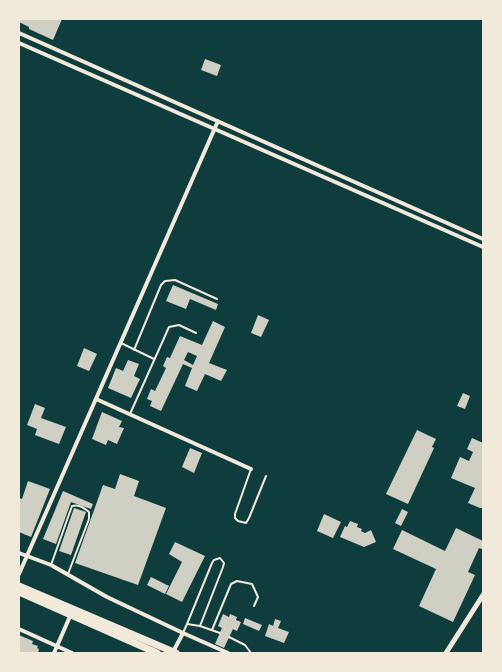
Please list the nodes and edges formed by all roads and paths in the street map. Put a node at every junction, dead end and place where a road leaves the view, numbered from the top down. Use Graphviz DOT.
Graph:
graph roads {
  1 [pos="19,33"];
  2 [pos="19,43"];
  3 [pos="63,52"];
  4 [pos="59,61"];
  5 [pos="218,121"];
  6 [pos="215,130"];
  7 [pos="421,211"];
  8 [pos="418,217"];
  9 [pos="483,239"];
  10 [pos="483,247"];
  11 [pos="217,299"];
  12 [pos="196,333"];
  13 [pos="121,343"];
  14 [pos="134,350"];
  15 [pos="154,359"];
  16 [pos="96,399"];
  17 [pos="130,414"];
  18 [pos="251,469"];
  19 [pos="266,476"];
  20 [pos="19,553"];
  21 [pos="27,556"];
  22 [pos="51,565"];
  23 [pos="19,574"];
  24 [pos="68,575"];
  25 [pos="19,586"];
  26 [pos="19,592"];
  27 [pos="483,595"];
  28 [pos="254,606"];
  29 [pos="71,614"];
  30 [pos="187,624"];
  31 [pos="200,626"];
  32 [pos="19,630"];
  33 [pos="212,630"];
  34 [pos="182,633"];
  35 [pos="220,633"];
  36 [pos="229,637"];
  37 [pos="56,646"];
  38 [pos="174,652"];
  39 [pos="54,653"];
  40 [pos="72,653"];
  41 [pos="157,653"];
  42 [pos="228,653"];
  43 [pos="251,653"];
  44 [pos="446,653"];
  1 -- 3 [label="street"];
  2 -- 4 [label="street"];
  3 -- 4 [label="street"];
  3 -- 5 [label="street"];
  4 -- 6 [label="street"];
  5 -- 6 [label="street"];
  5 -- 7 [label="street"];
  6 -- 8 [label="street"];
  6 -- 13 [label="street"];
  7 -- 8 [label="street"];
  7 -- 9 [label="street"];
  8 -- 10 [label="street"];
  11 -- 14 [label="lane"];
  12 -- 15 [label="lane"];
  13 -- 14 [label="lane"];
  13 -- 16 [label="street"];
  14 -- 15 [label="lane"];
  15 -- 17 [label="lane"];
  16 -- 17 [label="street"];
  16 -- 21 [label="street"];
  17 -- 18 [label="street"];
  18 -- 19 [label="lane"];
  20 -- 21 [label="street"];
  21 -- 22 [label="street"];
  21 -- 23 [label="street"];
  22 -- 24 [label="street"];
  22 -- 24 [label="lane"];
  24 -- 34 [label="street"];
  25 -- 38 [label="highway"];
  26 -- 29 [label="highway"];
  27 -- 44 [label="street"];
  28 -- 33 [label="lane"];
  29 -- 37 [label="street"];
  29 -- 41 [label="highway"];
  30 -- 31 [label="lane"];
  30 -- 31 [label="lane"];
  30 -- 34 [label="lane"];
  31 -- 33 [label="lane"];
  32 -- 37 [label="street"];
  33 -- 35 [label="lane"];
  34 -- 38 [label="street"];
  34 -- 42 [label="street"];
  36 -- 43 [label="lane"];
  37 -- 39 [label="street"];
  37 -- 40 [label="street"];
}
